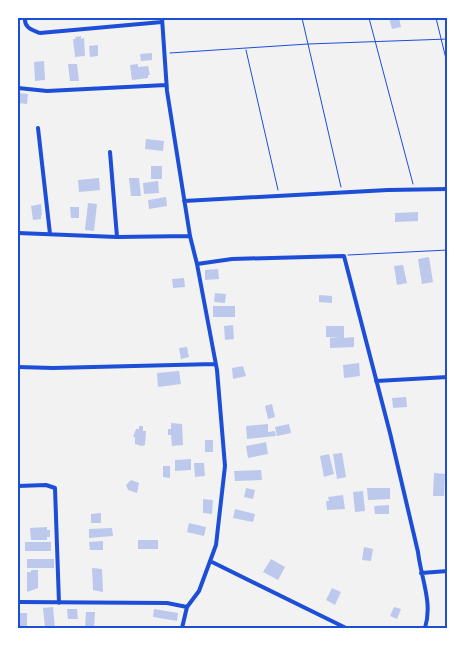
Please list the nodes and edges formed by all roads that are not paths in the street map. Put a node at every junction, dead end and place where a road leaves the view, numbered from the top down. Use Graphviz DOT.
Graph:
graph roads {
  1 [pos="25,18"];
  2 [pos="162,20"];
  3 [pos="166,84"];
  4 [pos="18,88"];
  5 [pos="38,128"];
  6 [pos="110,152"];
  7 [pos="448,189"];
  8 [pos="184,201"];
  9 [pos="18,233"];
  10 [pos="50,234"];
  11 [pos="190,236"];
  12 [pos="117,237"];
  13 [pos="197,264"];
  14 [pos="215,364"];
  15 [pos="18,367"];
  16 [pos="448,377"];
  17 [pos="376,381"];
  18 [pos="18,486"];
  19 [pos="210,561"];
  20 [pos="448,571"];
  21 [pos="421,573"];
  22 [pos="18,602"];
  23 [pos="60,603"];
  24 [pos="187,607"];
  25 [pos="182,628"];
  26 [pos="346,628"];
  27 [pos="425,628"];
  1 -- 2 [label="street"];
  2 -- 3 [label="street"];
  3 -- 4 [label="street"];
  3 -- 8 [label="street"];
  5 -- 10 [label="street"];
  6 -- 12 [label="street"];
  7 -- 8 [label="street"];
  8 -- 11 [label="street"];
  9 -- 10 [label="street"];
  10 -- 12 [label="street"];
  11 -- 12 [label="street"];
  11 -- 13 [label="street"];
  13 -- 14 [label="street"];
  13 -- 17 [label="street"];
  14 -- 15 [label="street"];
  14 -- 19 [label="street"];
  16 -- 17 [label="street"];
  17 -- 21 [label="street"];
  18 -- 23 [label="street"];
  19 -- 24 [label="street"];
  19 -- 26 [label="street"];
  20 -- 21 [label="street"];
  21 -- 27 [label="street"];
  22 -- 23 [label="street"];
  23 -- 24 [label="street"];
  24 -- 25 [label="street"];
}
